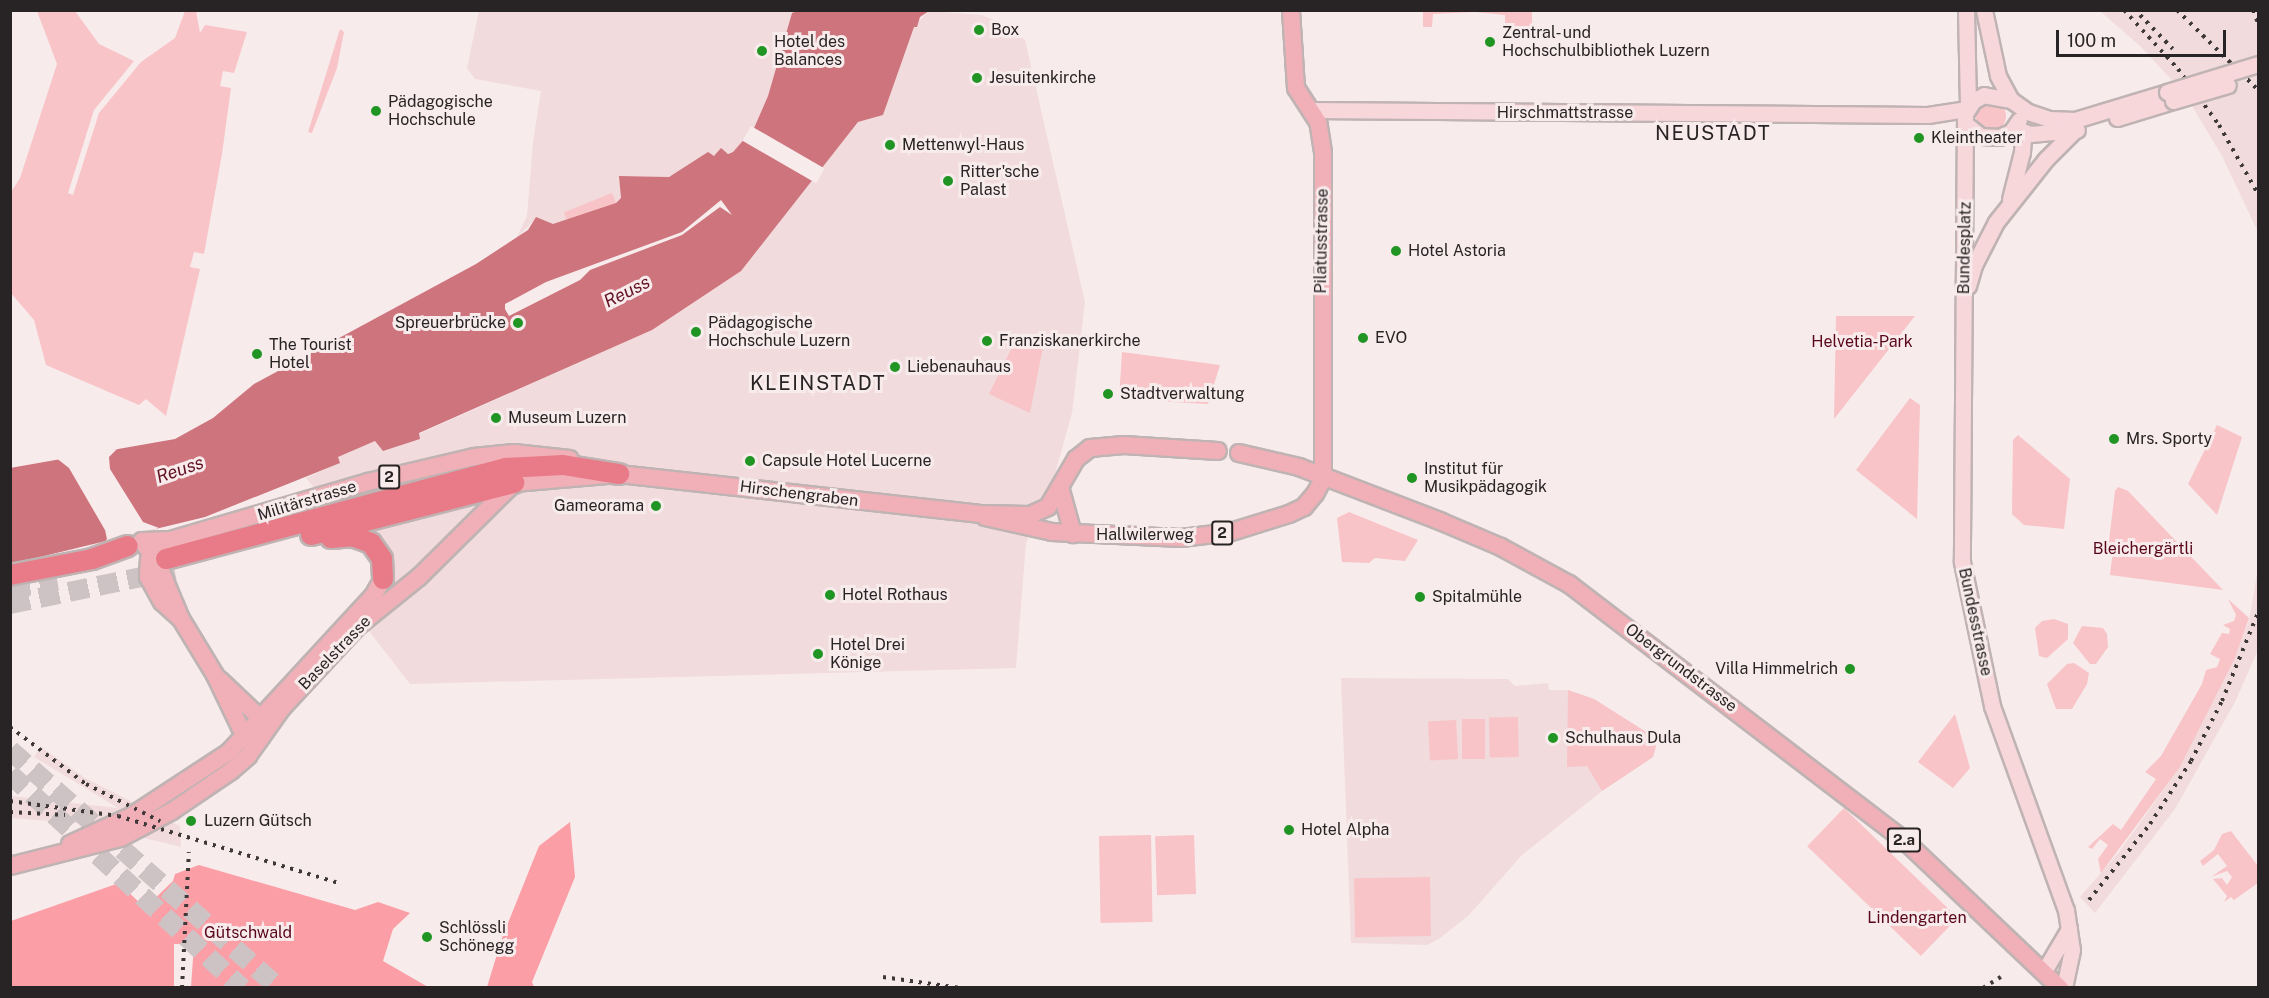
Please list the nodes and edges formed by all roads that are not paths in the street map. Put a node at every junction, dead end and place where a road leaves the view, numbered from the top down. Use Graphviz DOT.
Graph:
graph roads {
  1 [pos="1291,10"];
  2 [pos="1965,10"];
  3 [pos="1984,10"];
  4 [pos="2259,64"];
  5 [pos="2259,75"];
  6 [pos="2170,97"];
  7 [pos="2013,103"];
  8 [pos="1967,108"];
  9 [pos="1311,110"];
  10 [pos="1928,115"];
  11 [pos="1968,126"];
  12 [pos="2015,128"];
  13 [pos="2075,130"];
  14 [pos="2007,207"];
  15 [pos="1964,302"];
  16 [pos="1218,451"];
  17 [pos="1239,453"];
  18 [pos="619,474"];
  19 [pos="1323,479"];
  20 [pos="514,483"];
  21 [pos="1060,487"];
  22 [pos="979,514"];
  23 [pos="1073,534"];
  24 [pos="308,536"];
  25 [pos="135,543"];
  26 [pos="163,561"];
  27 [pos="10,575"];
  28 [pos="383,579"];
  29 [pos="215,675"];
  30 [pos="258,716"];
  31 [pos="251,738"];
  32 [pos="10,866"];
  33 [pos="2068,929"];
  34 [pos="2044,971"];
  35 [pos="2062,987"];
  1 -- 9 [label="main road, Pilatusstrasse"];
  2 -- 8 [label="main road, Bundesplatz"];
  3 -- 7 [label="main road, Bundesplatz"];
  4 -- 6 [label="main road, bridge"];
  5 -- 6 [label="main road, bridge"];
  6 -- 7 [label="main road"];
  6 -- 13 [label="main road"];
  7 -- 8 [label="main road"];
  7 -- 12 [label="main road, Bundesplatz"];
  8 -- 10 [label="main road, Hirschmattstrasse"];
  8 -- 11 [label="main road, Bundesplatz"];
  9 -- 10 [label="main road, Hirschmattstrasse"];
  9 -- 19 [label="main road, Pilatusstrasse"];
  10 -- 11 [label="main road, Hirschmattstrasse"];
  11 -- 12 [label="main road"];
  11 -- 15 [label="main road, Bundesplatz"];
  12 -- 13 [label="main road"];
  12 -- 14 [label="main road, Bundesplatz"];
  13 -- 14 [label="main road, Bundesplatz"];
  14 -- 15 [label="main road, Bundesplatz"];
  15 -- 33 [label="main road, Bundesstrasse"];
  16 -- 21 [label="main road, 2"];
  17 -- 19 [label="main road, Obergrundstrasse"];
  18 -- 20 [label="main road, 2"];
  18 -- 22 [label="main road, Hirschengraben / 2"];
  18 -- 26 [label="highway, 2"];
  18 -- 26 [label="main road, Militärstrasse / 2"];
  19 -- 23 [label="main road, Hallwilerweg / 2"];
  19 -- 34 [label="main road, Obergrundstrasse / 2.a"];
  20 -- 24 [label="highway"];
  20 -- 31 [label="main road, Baselstrasse"];
  21 -- 22 [label="main road, 2"];
  21 -- 23 [label="main road"];
  22 -- 23 [label="main road, Hallwilerweg / 2"];
  24 -- 26 [label="highway"];
  24 -- 28 [label="highway"];
  25 -- 26 [label="main road"];
  25 -- 26 [label="main road, 2"];
  25 -- 27 [label="highway"];
  26 -- 29 [label="main road"];
  28 -- 30 [label="main road, Baselstrasse"];
  29 -- 30 [label="main road"];
  29 -- 31 [label="main road"];
  30 -- 31 [label="main road, Baselstrasse"];
  31 -- 32 [label="main road, Baselstrasse"];
  33 -- 34 [label="main road"];
  33 -- 35 [label="main road, Bundesstrasse"];
  34 -- 35 [label="main road, Obergrundstrasse / 2.a"];
}
